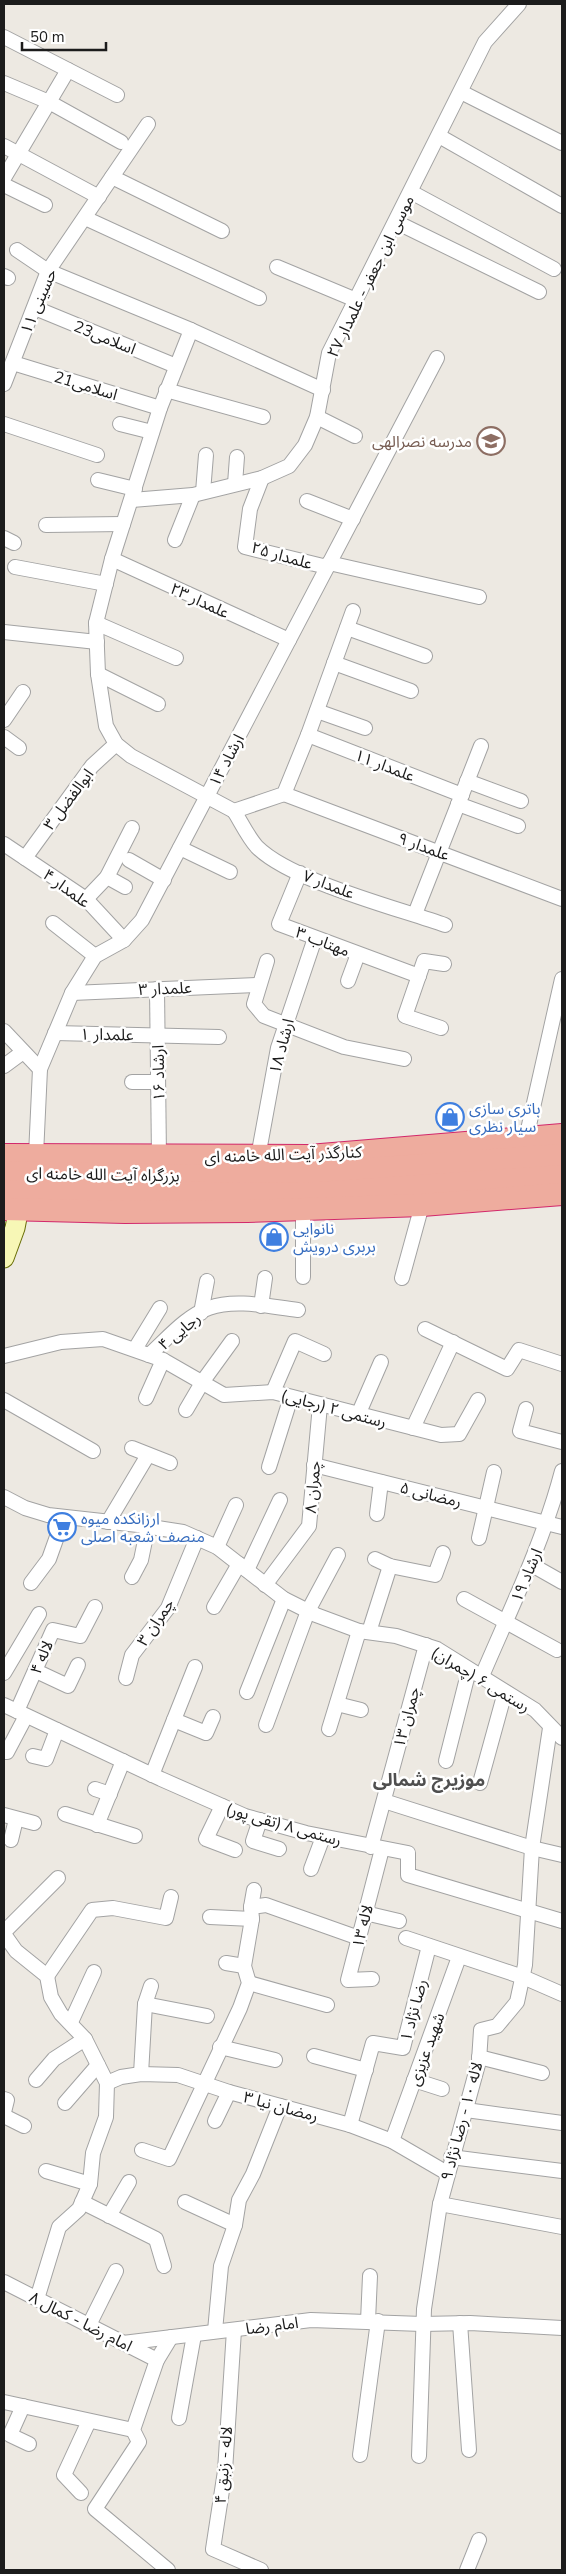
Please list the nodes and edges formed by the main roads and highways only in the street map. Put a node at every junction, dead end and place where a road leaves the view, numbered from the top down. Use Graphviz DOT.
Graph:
graph roads {
  1 [pos="562,1135"];
  2 [pos="524,1148"];
  3 [pos="4,1155"];
  4 [pos="562,1155"];
  5 [pos="310,1164"];
  6 [pos="191,1166"];
  7 [pos="219,1167"];
  8 [pos="562,1176"];
  9 [pos="475,1192"];
  10 [pos="562,1194"];
  11 [pos="358,1200"];
  12 [pos="246,1203"];
  13 [pos="9,1212"];
  1 -- 2 [label="highway"];
  2 -- 4 [label="highway, بزرگراه آیت الله خامنه ای"];
  2 -- 5 [label="highway, بزرگراه آیت الله خامنه ای"];
  3 -- 6 [label="highway, کنارگذر آیت الله خامنه ای"];
  5 -- 7 [label="highway, بزرگراه آیت الله خامنه ای"];
  5 -- 7 [label="highway, کنارگذر آیت الله خامنه ای"];
  6 -- 7 [label="highway, بزرگراه آیت الله خامنه ای"];
  6 -- 13 [label="highway, بزرگراه آیت الله خامنه ای"];
  8 -- 9 [label="highway, بزرگراه آیت الله خامنه ای"];
  9 -- 10 [label="highway"];
  9 -- 11 [label="highway, بزرگراه آیت الله خامنه ای"];
  9 -- 11 [label="highway"];
  11 -- 12 [label="highway, بزرگراه آیت الله خامنه ای"];
  11 -- 12 [label="highway"];
  12 -- 13 [label="highway, بزرگراه آیت الله خامنه ای"];
  12 -- 13 [label="highway"];
}
